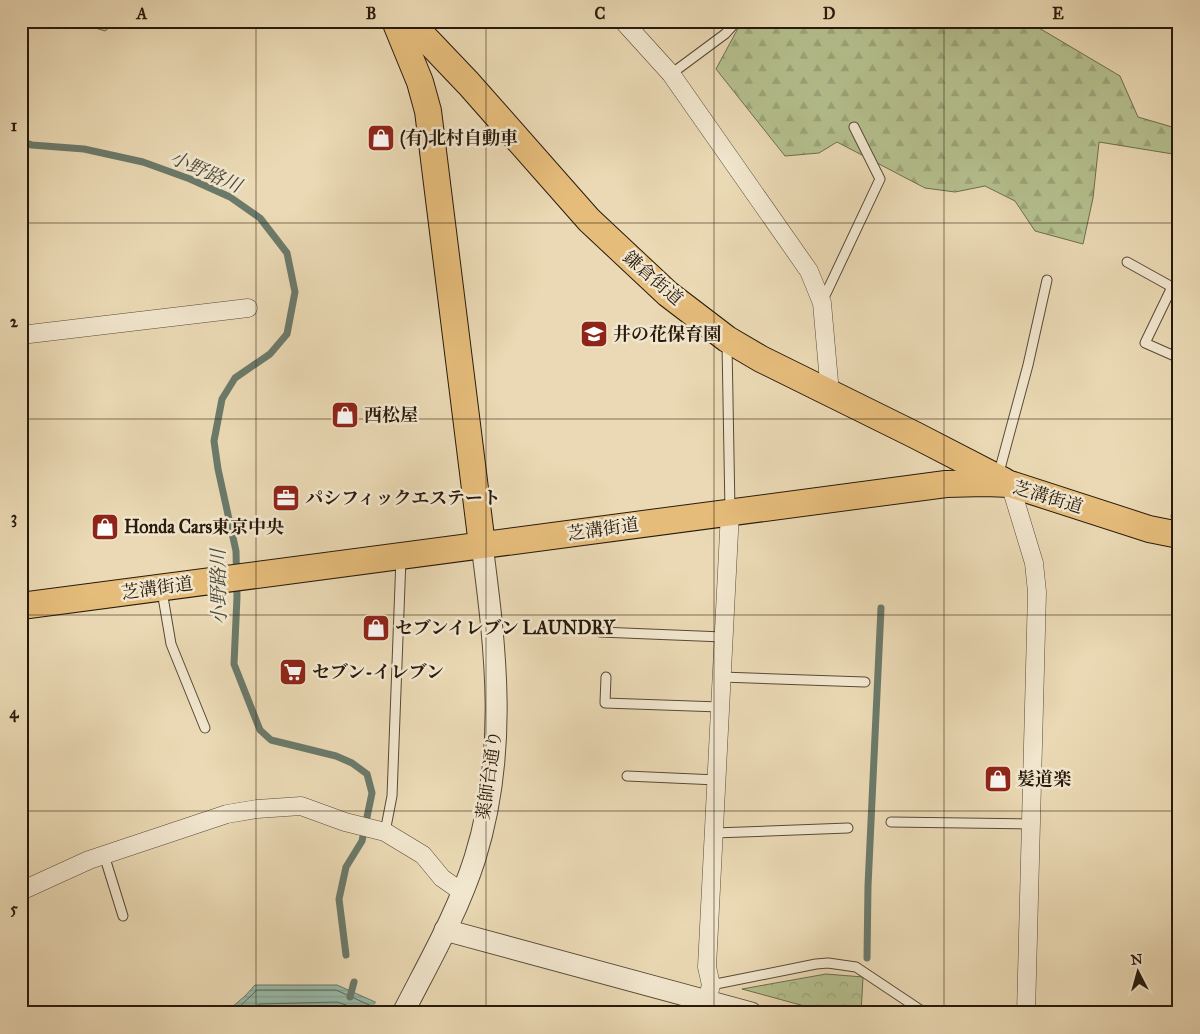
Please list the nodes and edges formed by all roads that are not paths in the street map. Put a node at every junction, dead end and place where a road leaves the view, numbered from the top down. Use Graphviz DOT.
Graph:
graph roads {
  1 [pos="395,21"];
  2 [pos="409,21"];
  3 [pos="624,21"];
  4 [pos="738,21"];
  5 [pos="671,74"];
  6 [pos="465,80"];
  7 [pos="428,111"];
  8 [pos="854,128"];
  9 [pos="1127,262"];
  10 [pos="1047,280"];
  11 [pos="822,302"];
  12 [pos="248,308"];
  13 [pos="21,335"];
  14 [pos="727,339"];
  15 [pos="1179,358"];
  16 [pos="830,393"];
  17 [pos="1003,481"];
  18 [pos="730,512"];
  19 [pos="1179,536"];
  20 [pos="482,545"];
  21 [pos="401,555"];
  22 [pos="161,587"];
  23 [pos="21,606"];
  24 [pos="600,632"];
  25 [pos="724,637"];
  26 [pos="722,677"];
  27 [pos="606,678"];
  28 [pos="864,682"];
  29 [pos="720,707"];
  30 [pos="205,728"];
  31 [pos="627,776"];
  32 [pos="717,780"];
  33 [pos="891,822"];
  34 [pos="1031,824"];
  35 [pos="848,828"];
  36 [pos="378,830"];
  37 [pos="714,833"];
  38 [pos="104,855"];
  39 [pos="21,891"];
  40 [pos="462,892"];
  41 [pos="123,916"];
  42 [pos="445,930"];
  43 [pos="709,993"];
  44 [pos="403,1013"];
  45 [pos="751,1013"];
  46 [pos="925,1013"];
  47 [pos="1026,1013"];
  1 -- 7 [label="main road"];
  2 -- 6 [label="main road, 鎌倉街道"];
  3 -- 5 [label="street"];
  4 -- 5 [label="lane"];
  5 -- 11 [label="street"];
  6 -- 7 [label="main road"];
  6 -- 14 [label="main road, 鎌倉街道"];
  7 -- 20 [label="main road"];
  8 -- 11 [label="lane"];
  9 -- 15 [label="lane"];
  10 -- 17 [label="lane"];
  11 -- 16 [label="street"];
  12 -- 13 [label="street"];
  14 -- 16 [label="main road, 鎌倉街道"];
  14 -- 18 [label="lane"];
  16 -- 17 [label="main road, 鎌倉街道"];
  17 -- 18 [label="main road, 芝溝街道"];
  17 -- 19 [label="main road, 芝溝街道"];
  17 -- 34 [label="street"];
  18 -- 20 [label="main road, 芝溝街道"];
  18 -- 25 [label="street"];
  20 -- 21 [label="main road, 芝溝街道"];
  20 -- 40 [label="street, 薬師台通り"];
  21 -- 22 [label="main road, 芝溝街道"];
  21 -- 36 [label="lane"];
  22 -- 23 [label="main road, 芝溝街道"];
  22 -- 30 [label="lane"];
  24 -- 25 [label="lane"];
  25 -- 26 [label="street"];
  26 -- 28 [label="lane"];
  26 -- 29 [label="street"];
  27 -- 29 [label="lane"];
  29 -- 32 [label="street"];
  31 -- 32 [label="lane"];
  32 -- 37 [label="street"];
  33 -- 34 [label="lane"];
  34 -- 47 [label="street"];
  35 -- 37 [label="lane"];
  36 -- 38 [label="street"];
  36 -- 40 [label="street"];
  37 -- 43 [label="street"];
  38 -- 39 [label="street"];
  38 -- 41 [label="lane"];
  40 -- 42 [label="street, 薬師台通り"];
  42 -- 43 [label="street"];
  42 -- 44 [label="street, 薬師台通り"];
  43 -- 45 [label="street"];
  43 -- 46 [label="lane"];
}
